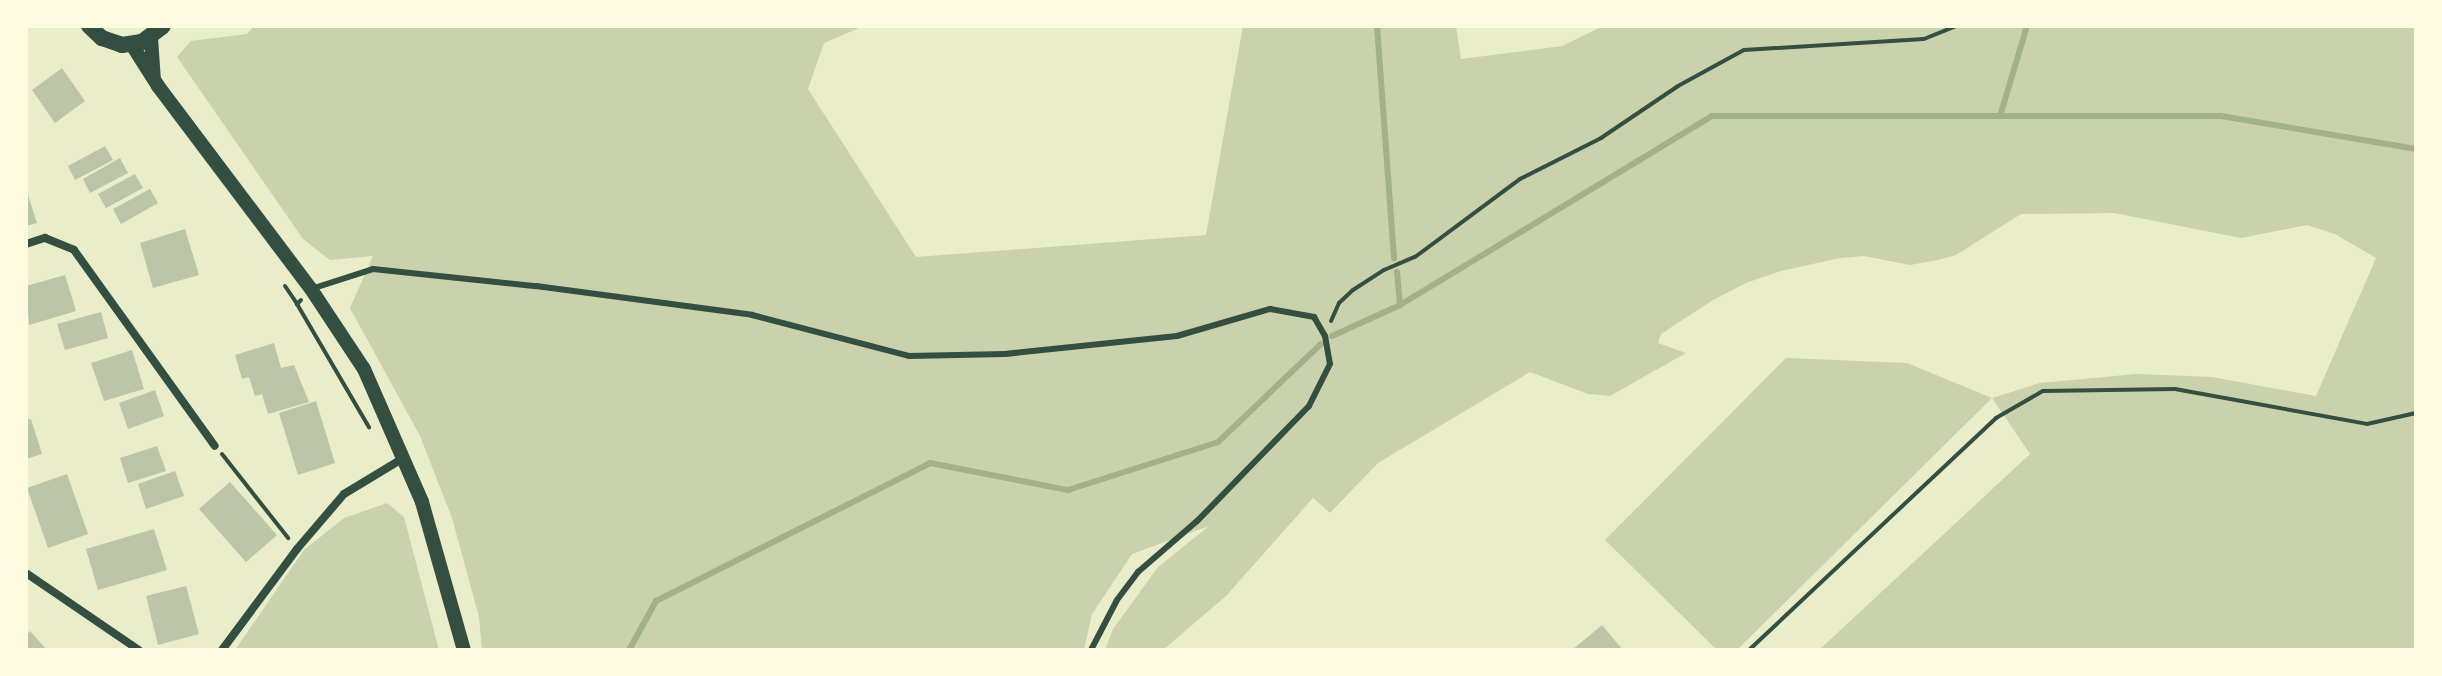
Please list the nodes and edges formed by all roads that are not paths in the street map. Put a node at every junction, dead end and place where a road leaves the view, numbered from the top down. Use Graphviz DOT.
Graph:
graph roads {
  1 [pos="89,26"];
  2 [pos="157,32"];
  3 [pos="132,45"];
  4 [pos="154,81"];
  5 [pos="26,244"];
  6 [pos="311,289"];
  7 [pos="215,446"];
  8 [pos="405,457"];
  9 [pos="26,573"];
  10 [pos="139,650"];
  11 [pos="222,650"];
  12 [pos="464,650"];
  13 [pos="1091,650"];
  1 -- 3 [label="main road"];
  2 -- 3 [label="main road"];
  2 -- 4 [label="street"];
  3 -- 4 [label="street"];
  4 -- 6 [label="street"];
  5 -- 7 [label="street"];
  6 -- 8 [label="street"];
  6 -- 13 [label="lane"];
  8 -- 11 [label="street"];
  8 -- 12 [label="street"];
  9 -- 10 [label="street"];
}
